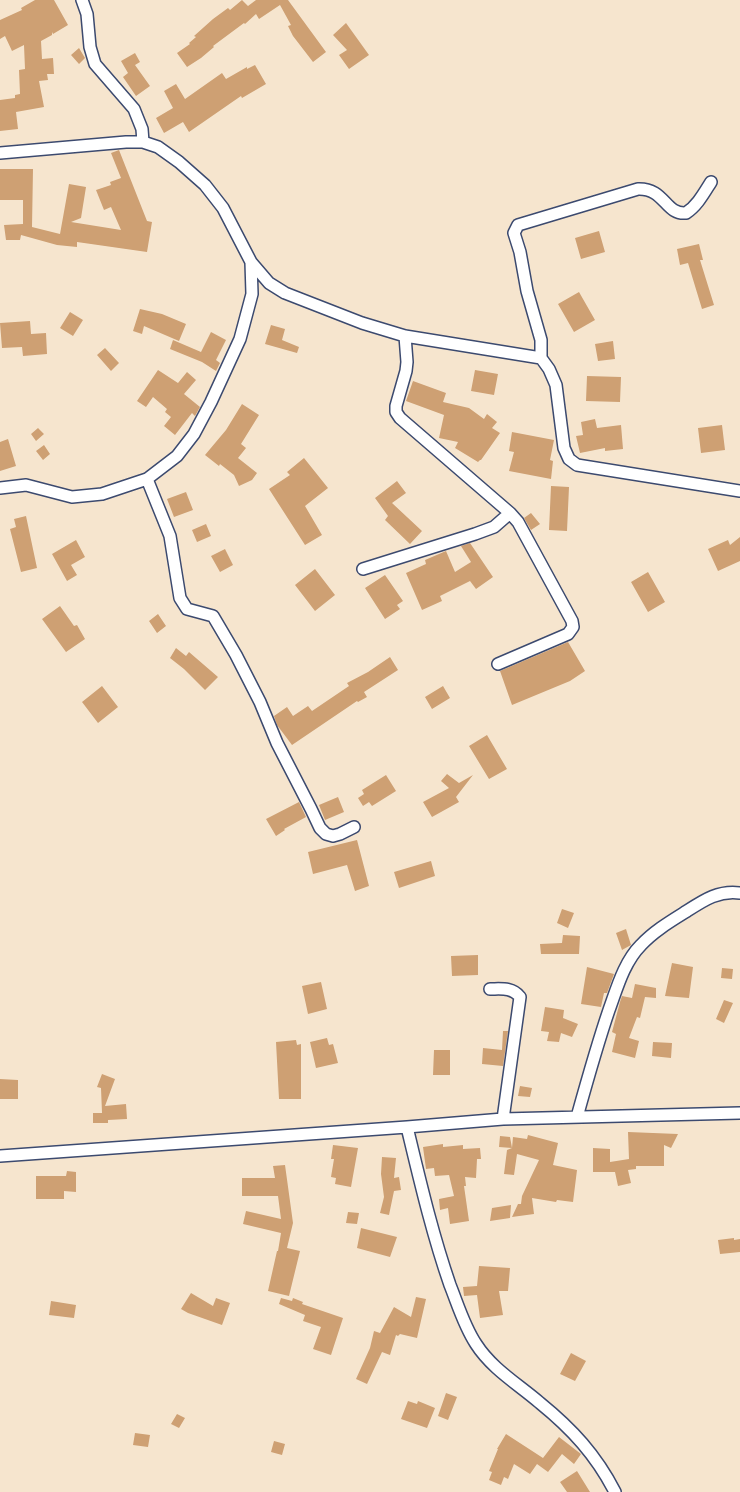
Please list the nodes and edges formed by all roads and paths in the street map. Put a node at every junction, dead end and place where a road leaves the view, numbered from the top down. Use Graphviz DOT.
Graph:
graph roads {
  1 [pos="82,0"];
  2 [pos="143,142"];
  3 [pos="0,153"];
  4 [pos="710,182"];
  5 [pos="251,262"];
  6 [pos="404,336"];
  7 [pos="541,358"];
  8 [pos="147,479"];
  9 [pos="0,488"];
  10 [pos="740,491"];
  11 [pos="510,513"];
  12 [pos="363,569"];
  13 [pos="498,664"];
  14 [pos="354,827"];
  15 [pos="740,894"];
  16 [pos="490,989"];
  17 [pos="740,1113"];
  18 [pos="577,1116"];
  19 [pos="504,1119"];
  20 [pos="407,1128"];
  21 [pos="0,1156"];
  22 [pos="615,1492"];
  1 -- 2 [label="street"];
  2 -- 3 [label="street"];
  2 -- 5 [label="street"];
  4 -- 7 [label="street"];
  5 -- 6 [label="street"];
  5 -- 8 [label="street"];
  6 -- 7 [label="street"];
  6 -- 11 [label="street"];
  7 -- 10 [label="street"];
  8 -- 9 [label="street"];
  8 -- 14 [label="street"];
  11 -- 12 [label="street"];
  11 -- 13 [label="street"];
  15 -- 18 [label="street"];
  16 -- 19 [label="street"];
  17 -- 18 [label="street"];
  18 -- 19 [label="street"];
  19 -- 20 [label="street"];
  20 -- 21 [label="street"];
  20 -- 22 [label="street"];
}
